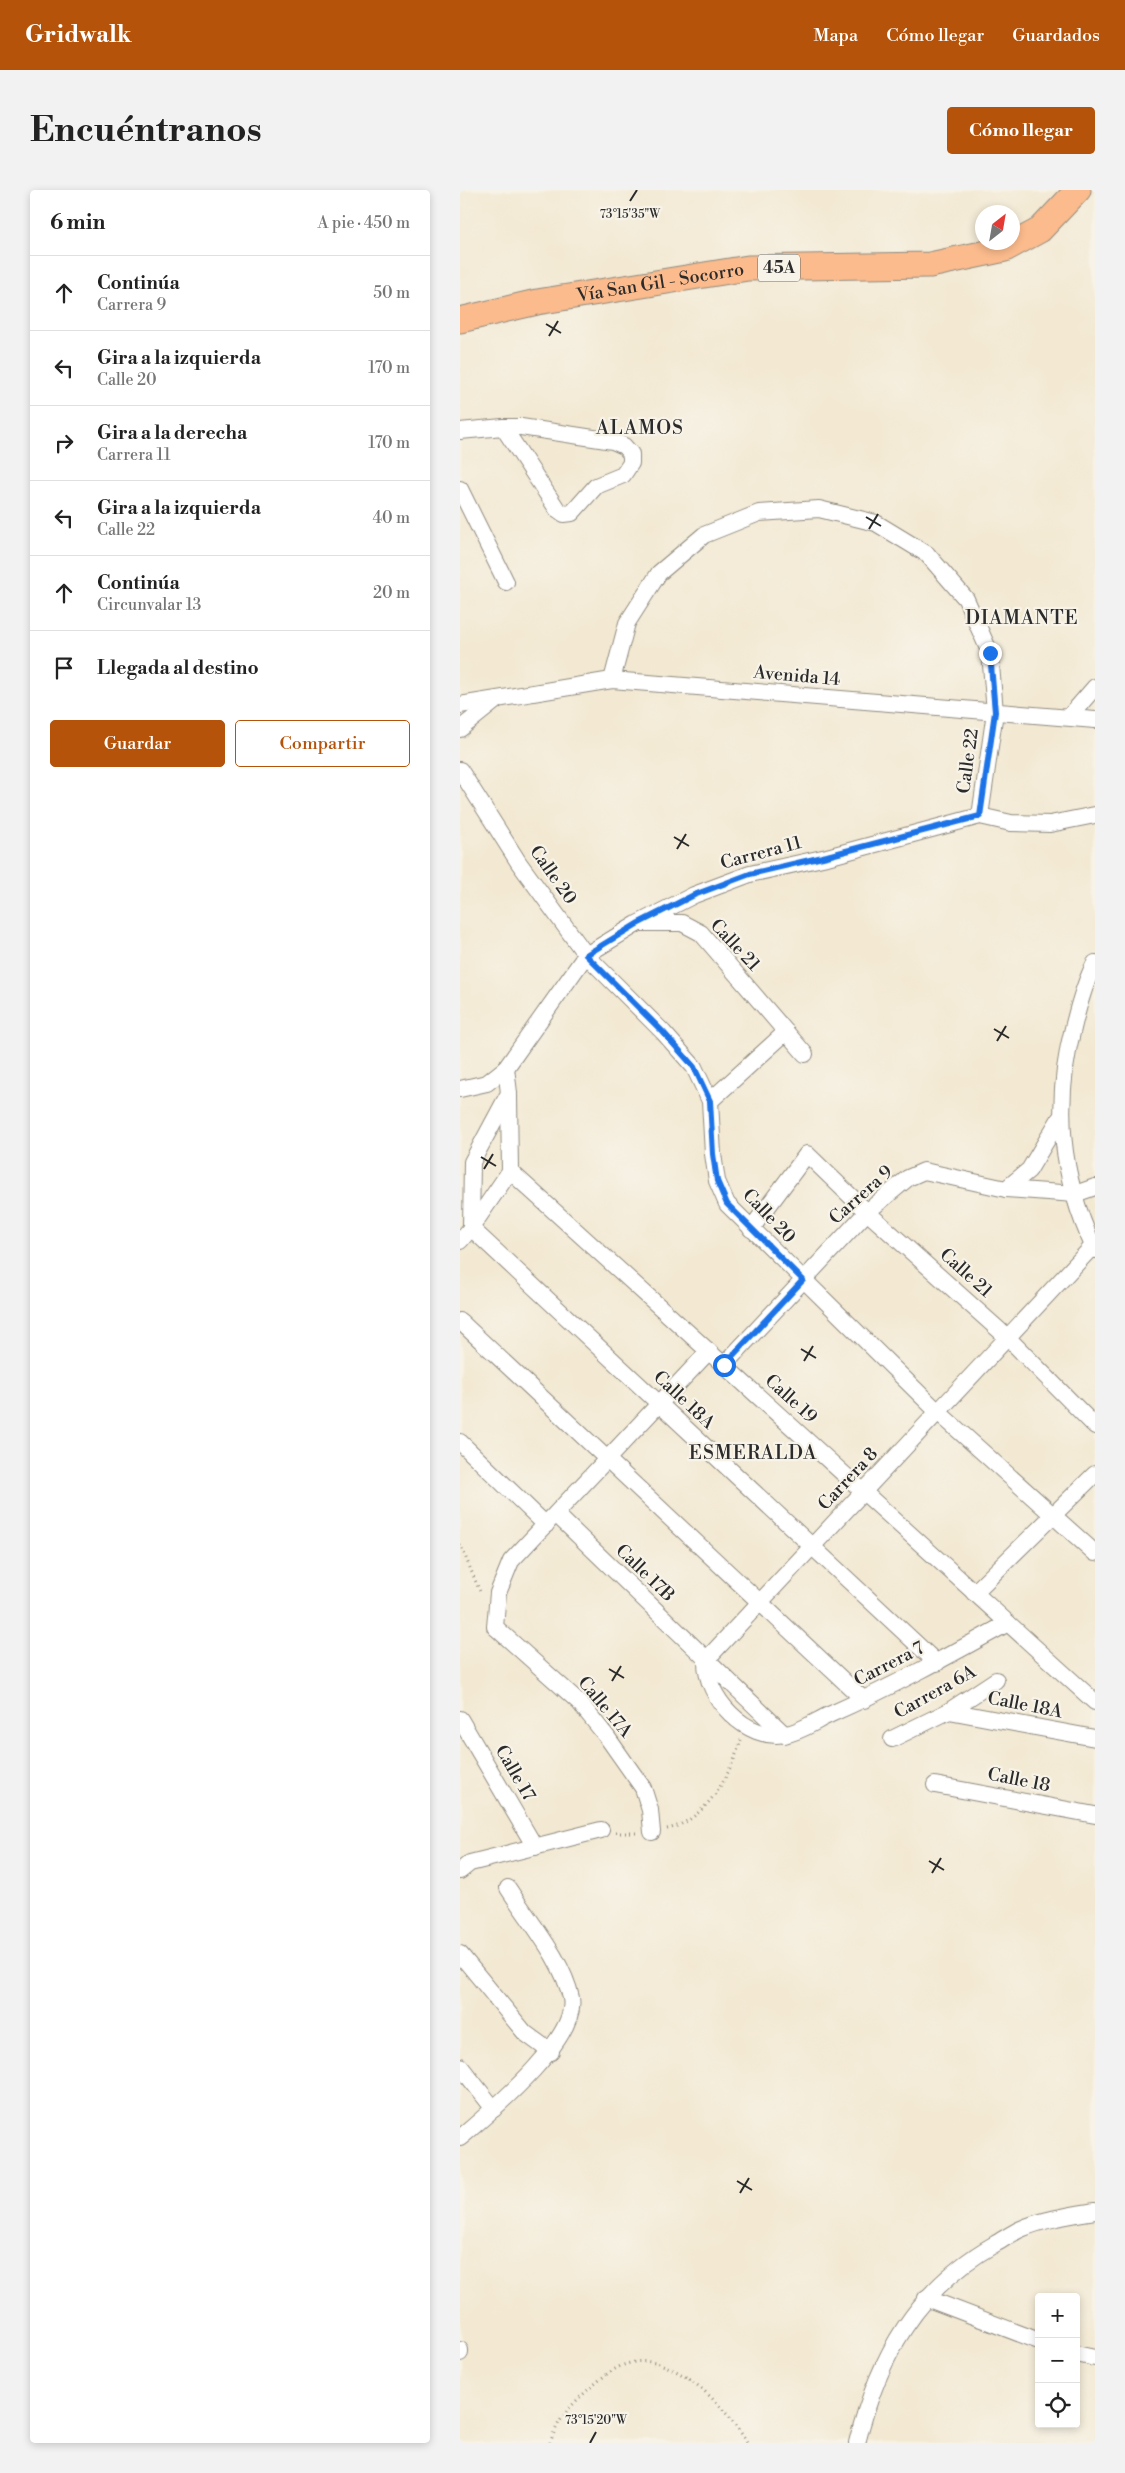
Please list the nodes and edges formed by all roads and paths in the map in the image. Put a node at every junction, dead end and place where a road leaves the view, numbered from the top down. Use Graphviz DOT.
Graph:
graph roads {
  1 [pos="1078,190"];
  2 [pos="460,320"];
  3 [pos="503,427"];
  4 [pos="460,430"];
  5 [pos="460,489"];
  6 [pos="506,582"];
  7 [pos="612,680"];
  8 [pos="1095,687"];
  9 [pos="497,699"];
  10 [pos="460,705"];
  11 [pos="995,712"];
  12 [pos="1069,717"];
  13 [pos="1095,720"];
  14 [pos="460,729"];
  15 [pos="460,770"];
  16 [pos="1095,815"];
  17 [pos="980,816"];
  18 [pos="637,924"];
  19 [pos="586,955"];
  20 [pos="1095,963"];
  21 [pos="786,1032"];
  22 [pos="805,1054"];
  23 [pos="506,1068"];
  24 [pos="460,1089"];
  25 [pos="509,1094"];
  26 [pos="710,1101"];
  27 [pos="1060,1118"];
  28 [pos="510,1171"];
  29 [pos="1095,1187"];
  30 [pos="1006,1190"];
  31 [pos="1074,1194"];
  32 [pos="867,1212"];
  33 [pos="471,1228"];
  34 [pos="751,1229"];
  35 [pos="460,1241"];
  36 [pos="1094,1248"];
  37 [pos="803,1280"];
  38 [pos="460,1321"];
  39 [pos="1008,1338"];
  40 [pos="709,1351"];
  41 [pos="724,1365"];
  42 [pos="659,1404"];
  43 [pos="938,1412"];
  44 [pos="1095,1426"];
  45 [pos="460,1442"];
  46 [pos="607,1459"];
  47 [pos="1095,1474"];
  48 [pos="863,1492"];
  49 [pos="1054,1514"];
  50 [pos="551,1520"];
  51 [pos="460,1544"];
  52 [pos="812,1546"];
  53 [pos="1095,1553"];
  54 [pos="974,1592"];
  55 [pos="760,1602"];
  56 [pos="1008,1623"];
  57 [pos="496,1627"];
  58 [pos="706,1660"];
  59 [pos="937,1663"];
  60 [pos="996,1680"];
  61 [pos="864,1700"];
  62 [pos="1095,1702"];
  63 [pos="949,1711"];
  64 [pos="460,1719"];
  65 [pos="746,1725"];
  66 [pos="785,1735"];
  67 [pos="892,1738"];
  68 [pos="1095,1738"];
  69 [pos="935,1784"];
  70 [pos="1095,1815"];
  71 [pos="601,1830"];
  72 [pos="652,1832"];
  73 [pos="535,1847"];
  74 [pos="460,1871"];
  75 [pos="508,1888"];
  76 [pos="460,1954"];
  77 [pos="551,2052"];
  78 [pos="460,2066"];
  79 [pos="494,2109"];
  80 [pos="460,2138"];
  81 [pos="1095,2211"];
  82 [pos="926,2298"];
  83 [pos="1035,2339"];
  84 [pos="1080,2355"];
  85 [pos="1095,2358"];
  86 [pos="550,2443"];
  87 [pos="747,2443"];
  88 [pos="857,2443"];
  1 -- 2 [label="highway, Vía San Gil - Socorro / 45A"];
  3 -- 3 [label="street"];
  3 -- 4 [label="street"];
  5 -- 6 [label="street"];
  7 -- 9 [label="street, Avenida 14"];
  7 -- 11 [label="street, Avenida 14"];
  7 -- 11 [label="street, Calle 22"];
  8 -- 12 [label="street"];
  9 -- 10 [label="street, Avenida 14"];
  9 -- 14 [label="street"];
  11 -- 12 [label="street, Avenida 14"];
  11 -- 17 [label="street, Calle 22"];
  12 -- 13 [label="street, Avenida 14"];
  15 -- 19 [label="street, Calle 20"];
  16 -- 17 [label="street, Carrera 11"];
  17 -- 18 [label="street, Carrera 11"];
  18 -- 19 [label="street, Carrera 11"];
  18 -- 21 [label="street, Calle 21"];
  19 -- 23 [label="street, Carrera 11"];
  19 -- 26 [label="street, Calle 20"];
  20 -- 27 [label="street"];
  21 -- 22 [label="street, Calle 21"];
  21 -- 26 [label="street"];
  23 -- 24 [label="street, Carrera 11"];
  23 -- 25 [label="street"];
  25 -- 28 [label="street"];
  25 -- 33 [label="street"];
  26 -- 34 [label="street, Calle 20"];
  27 -- 30 [label="street"];
  27 -- 31 [label="street"];
  28 -- 33 [label="street"];
  28 -- 40 [label="street, Calle 19"];
  29 -- 31 [label="street"];
  30 -- 31 [label="street, Carrera 9"];
  30 -- 32 [label="street, Carrera 9"];
  31 -- 36 [label="street"];
  32 -- 34 [label="street, Calle 21"];
  32 -- 37 [label="street, Carrera 9"];
  32 -- 39 [label="street, Calle 21"];
  33 -- 35 [label="street"];
  33 -- 42 [label="street, Calle 18A"];
  34 -- 37 [label="street, Calle 20"];
  36 -- 39 [label="street, Carrera 8"];
  37 -- 41 [label="street, Carrera 9"];
  37 -- 43 [label="street, Calle 20"];
  38 -- 46 [label="street"];
  39 -- 43 [label="street, Carrera 8"];
  39 -- 44 [label="street, Calle 21"];
  40 -- 41 [label="street, Calle 19"];
  40 -- 42 [label="street"];
  41 -- 48 [label="street, Calle 19"];
  42 -- 46 [label="street"];
  42 -- 52 [label="street, Calle 18A"];
  43 -- 48 [label="street, Carrera 8"];
  43 -- 49 [label="street, Calle 20"];
  45 -- 50 [label="street, Calle 17B"];
  46 -- 50 [label="street"];
  46 -- 55 [label="street"];
  47 -- 49 [label="street"];
  48 -- 52 [label="street, Carrera 8"];
  48 -- 54 [label="street, Calle 19"];
  49 -- 53 [label="street, Calle 20"];
  49 -- 54 [label="street"];
  50 -- 57 [label="street"];
  50 -- 58 [label="street, Calle 17B"];
  51 -- 57 [label="path"];
  52 -- 55 [label="street, Carrera 8"];
  52 -- 59 [label="street, Calle 18A"];
  54 -- 56 [label="street, Calle 19"];
  55 -- 58 [label="street, Carrera 8"];
  55 -- 61 [label="street"];
  56 -- 59 [label="street, Carrera 7"];
  56 -- 62 [label="street, Calle 19"];
  57 -- 72 [label="street, Calle 17A"];
  58 -- 65 [label="street"];
  58 -- 66 [label="street"];
  59 -- 61 [label="street, Carrera 7"];
  60 -- 63 [label="street, Carrera 6A"];
  61 -- 66 [label="street, Carrera 7"];
  63 -- 67 [label="street, Carrera 6A"];
  63 -- 68 [label="street, Calle 18A"];
  64 -- 73 [label="street, Calle 17"];
  65 -- 66 [label="street"];
  65 -- 72 [label="path"];
  69 -- 70 [label="street, Calle 18"];
  71 -- 72 [label="path"];
  71 -- 73 [label="street"];
  73 -- 74 [label="street"];
  75 -- 77 [label="street"];
  76 -- 77 [label="street"];
  77 -- 79 [label="street"];
  78 -- 79 [label="street"];
  79 -- 80 [label="street"];
  81 -- 82 [label="street"];
  82 -- 83 [label="street"];
  82 -- 88 [label="street"];
  84 -- 85 [label="street"];
  86 -- 87 [label="path"];
}
